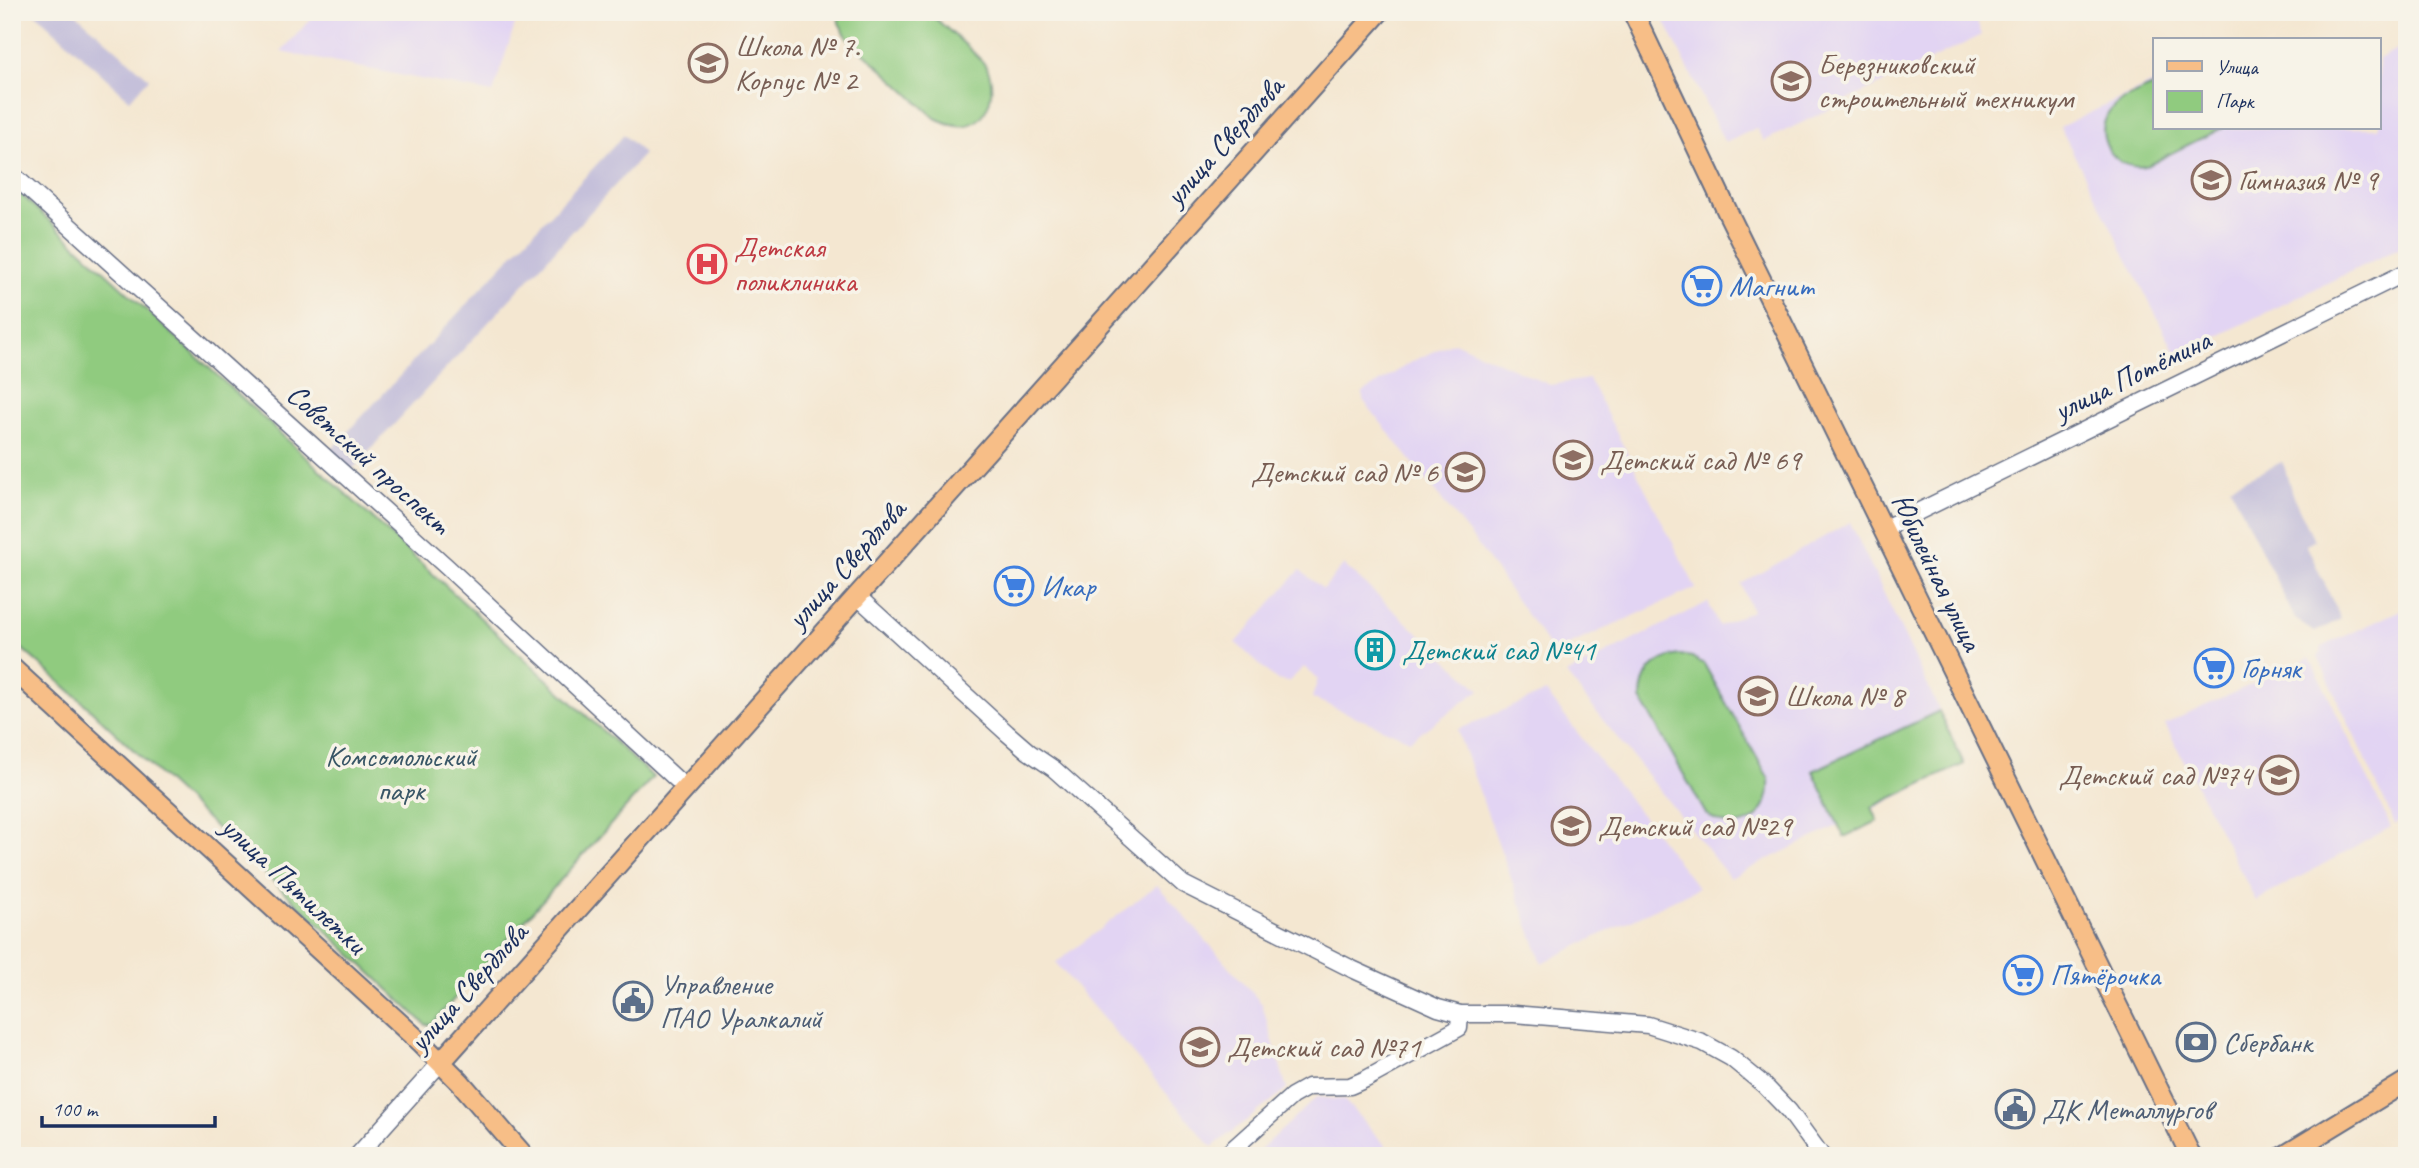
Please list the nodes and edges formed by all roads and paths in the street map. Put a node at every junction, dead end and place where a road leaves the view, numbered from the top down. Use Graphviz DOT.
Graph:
graph roads {
  1 [pos="1379,12"];
  2 [pos="1633,12"];
  3 [pos="12,174"];
  4 [pos="2407,272"];
  5 [pos="1883,528"];
  6 [pos="858,596"];
  7 [pos="12,668"];
  8 [pos="686,788"];
  9 [pos="1460,1014"];
  10 [pos="441,1062"];
  11 [pos="2407,1081"];
  12 [pos="357,1156"];
  13 [pos="524,1156"];
  14 [pos="1225,1156"];
  15 [pos="1822,1156"];
  16 [pos="2192,1156"];
  17 [pos="2284,1156"];
  1 -- 6 [label="main road, улица Свердлова"];
  2 -- 5 [label="main road, Юбилейная улица"];
  3 -- 8 [label="street, Советский проспект"];
  4 -- 5 [label="street, улица Потёмина"];
  5 -- 16 [label="main road, Юбилейная улица"];
  6 -- 8 [label="main road, улица Свердлова"];
  6 -- 9 [label="street"];
  7 -- 10 [label="main road, улица Пятилетки"];
  8 -- 10 [label="main road, улица Свердлова"];
  9 -- 14 [label="street"];
  9 -- 15 [label="street"];
  10 -- 12 [label="street, улица Свердлова"];
  10 -- 13 [label="main road, улица Пятилетки"];
  11 -- 17 [label="main road"];
}
